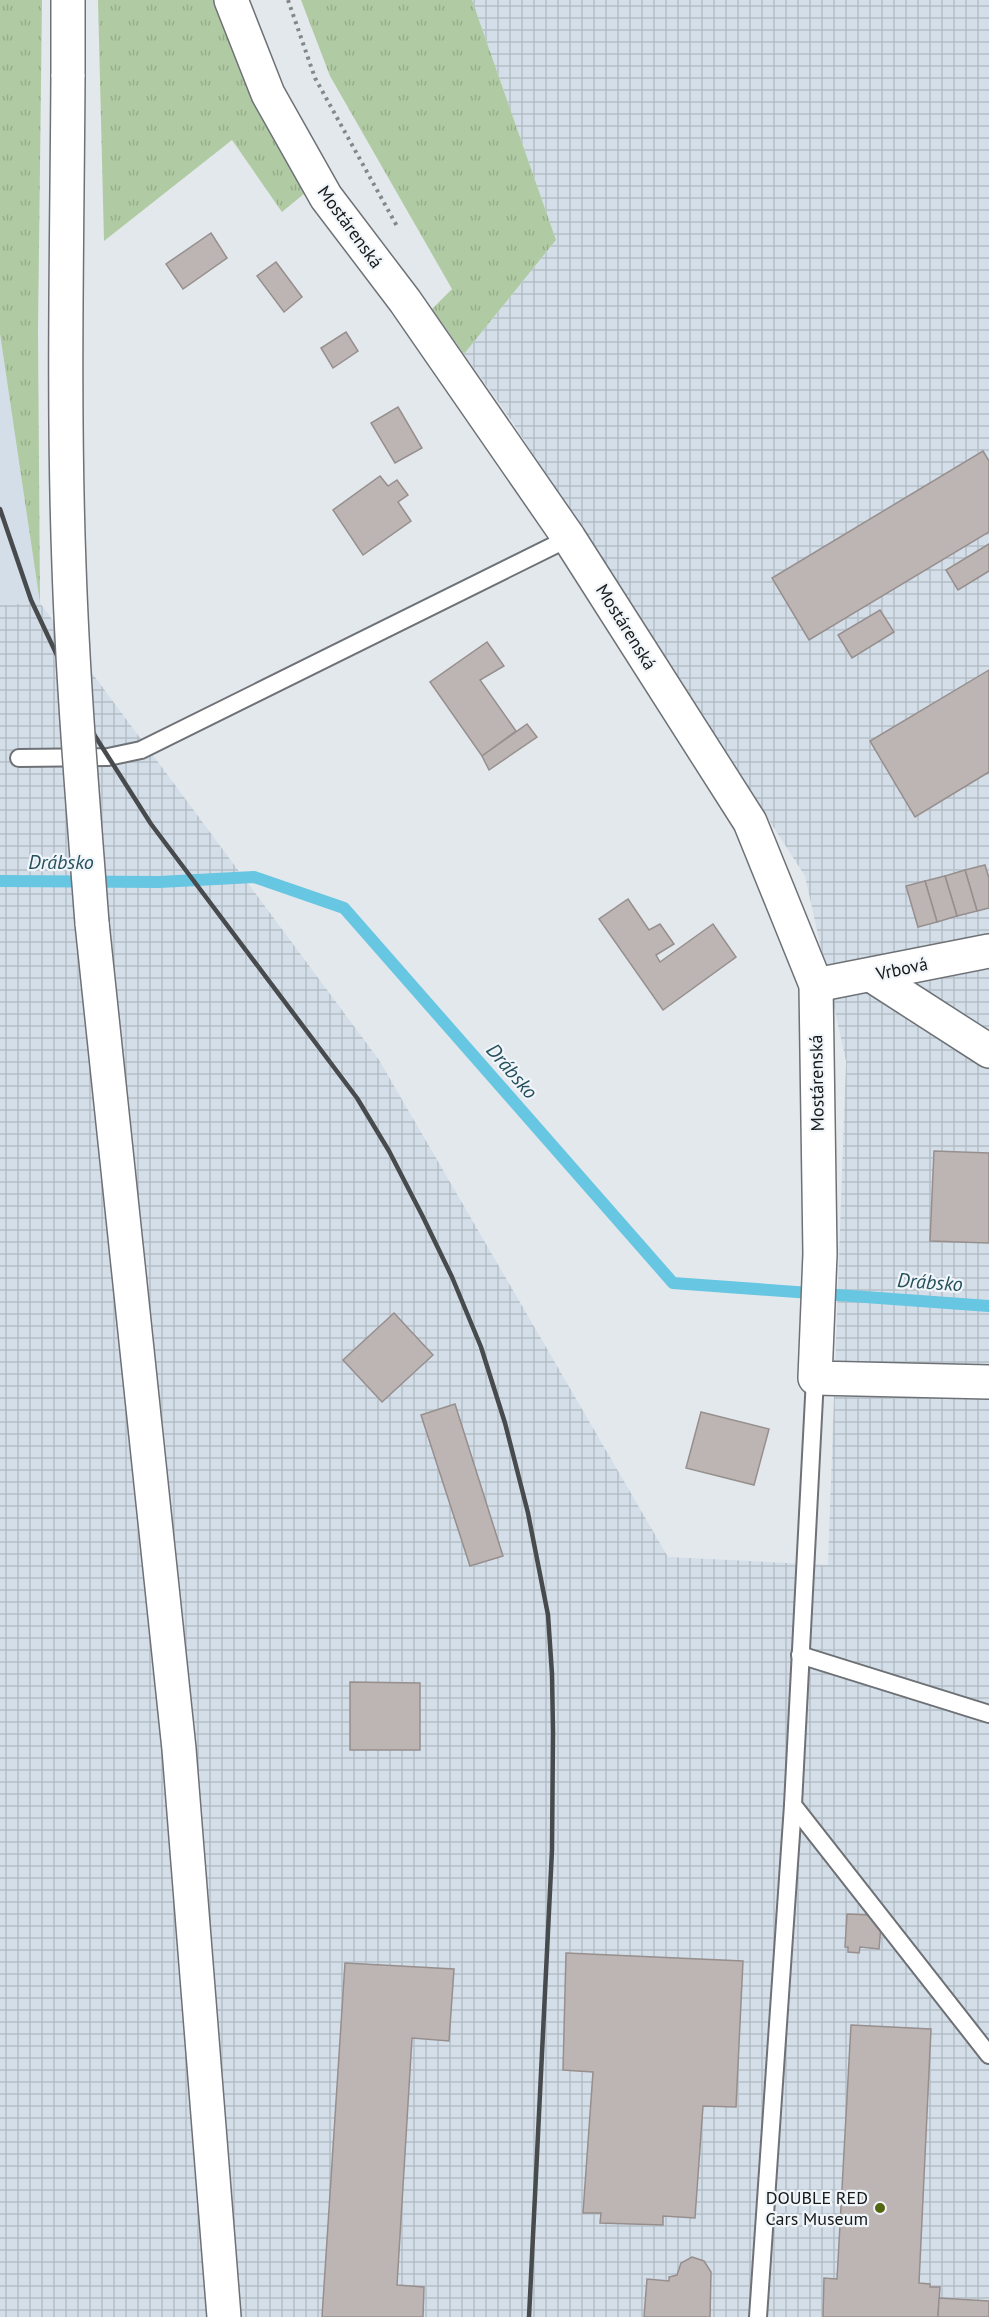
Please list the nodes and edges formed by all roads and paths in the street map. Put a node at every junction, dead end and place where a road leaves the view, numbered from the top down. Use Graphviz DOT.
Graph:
graph roads {
  1 [pos="68,0"];
  2 [pos="231,0"];
  3 [pos="288,0"];
  4 [pos="401,233"];
  5 [pos="569,537"];
  6 [pos="19,758"];
  7 [pos="989,951"];
  8 [pos="871,975"];
  9 [pos="816,985"];
  10 [pos="989,1051"];
  11 [pos="815,1378"];
  12 [pos="989,1382"];
  13 [pos="800,1655"];
  14 [pos="989,1714"];
  15 [pos="794,1805"];
  16 [pos="989,2055"];
  17 [pos="224,2317"];
  18 [pos="758,2317"];
  1 -- 17 [label="main road, bridge"];
  2 -- 5 [label="main road, Mostárenská"];
  3 -- 4 [label="path"];
  5 -- 6 [label="lane"];
  5 -- 9 [label="main road, Mostárenská"];
  7 -- 8 [label="main road, Vrbová"];
  8 -- 9 [label="main road, Vrbová"];
  8 -- 10 [label="main road"];
  9 -- 11 [label="main road, Mostárenská"];
  11 -- 12 [label="main road"];
  11 -- 13 [label="lane"];
  13 -- 14 [label="lane"];
  13 -- 15 [label="lane"];
  15 -- 16 [label="lane"];
  15 -- 18 [label="lane"];
}
